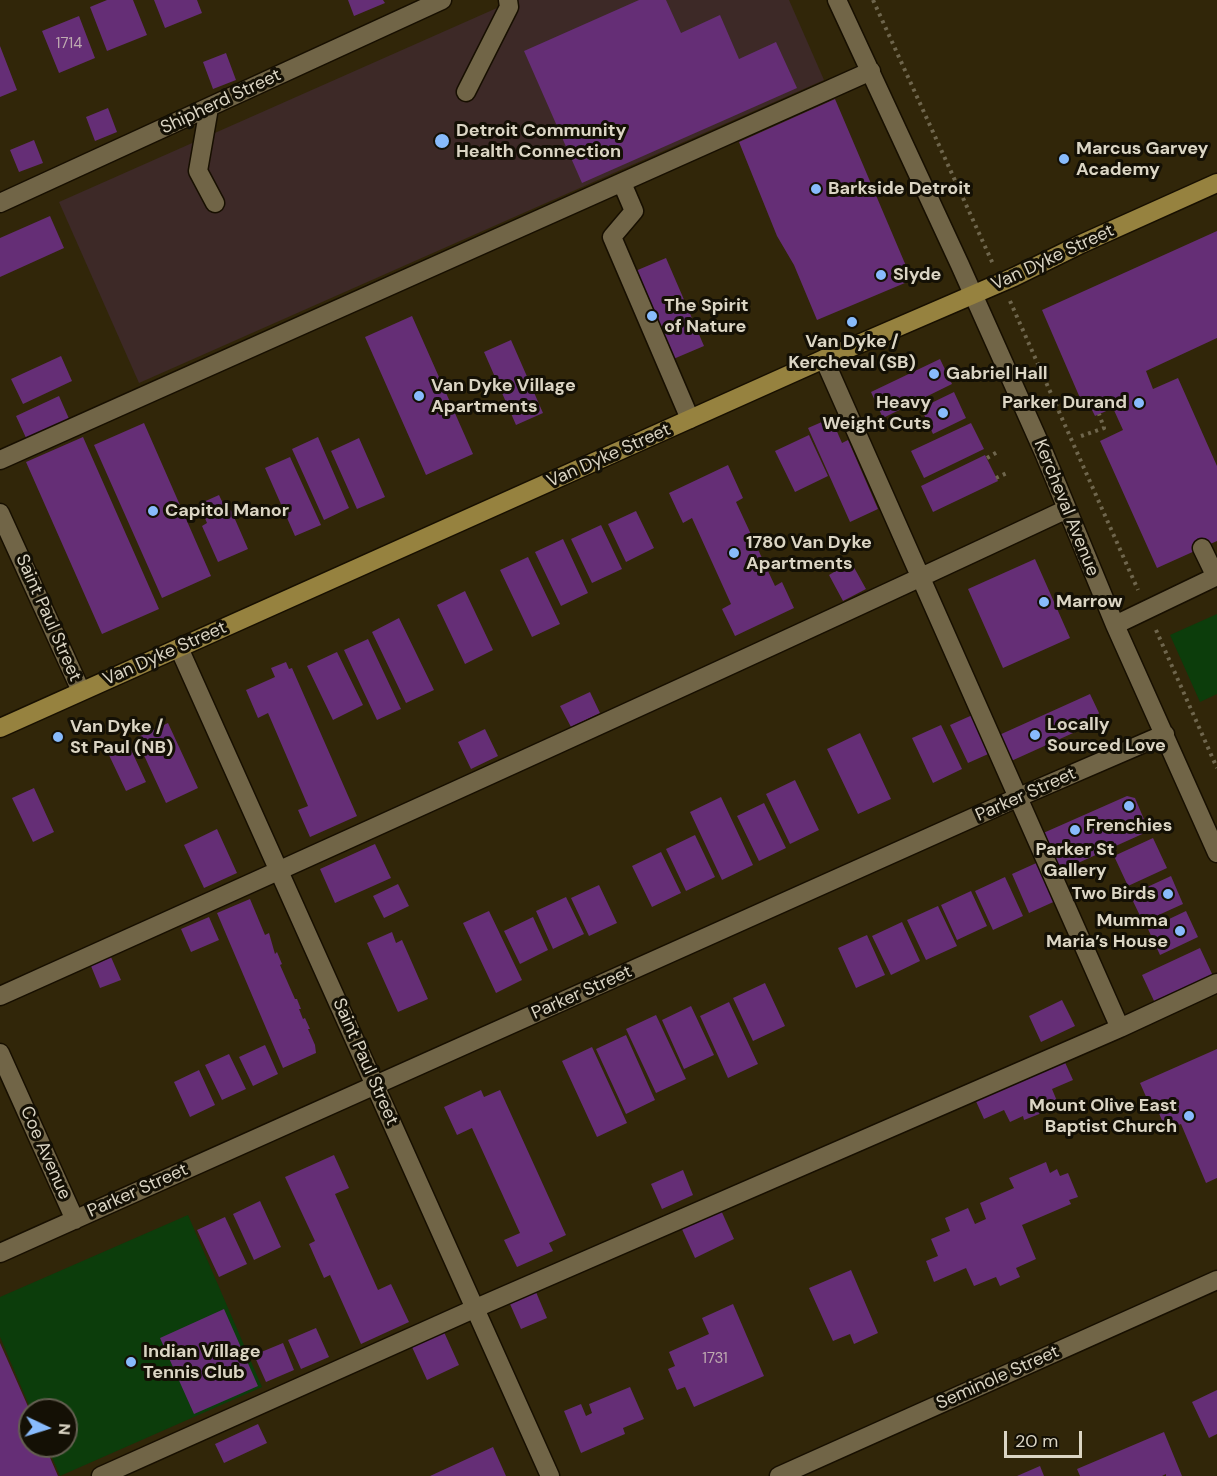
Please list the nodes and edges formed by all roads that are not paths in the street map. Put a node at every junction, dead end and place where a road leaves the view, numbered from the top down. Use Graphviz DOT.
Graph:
graph roads {
  1 [pos="442,0"];
  2 [pos="508,0"];
  3 [pos="842,2"];
  4 [pos="871,71"];
  5 [pos="466,92"];
  6 [pos="209,108"];
  7 [pos="622,183"];
  8 [pos="1217,183"];
  9 [pos="0,203"];
  10 [pos="215,203"];
  11 [pos="974,295"];
  12 [pos="824,359"];
  13 [pos="690,419"];
  14 [pos="0,460"];
  15 [pos="1067,509"];
  16 [pos="0,513"];
  17 [pos="1202,548"];
  18 [pos="1217,577"];
  19 [pos="921,579"];
  20 [pos="1115,625"];
  21 [pos="179,648"];
  22 [pos="81,691"];
  23 [pos="0,728"];
  24 [pos="1165,734"];
  25 [pos="1019,797"];
  26 [pos="1217,853"];
  27 [pos="280,871"];
  28 [pos="1217,983"];
  29 [pos="0,996"];
  30 [pos="1120,1028"];
  31 [pos="0,1053"];
  32 [pos="376,1085"];
  33 [pos="75,1220"];
  34 [pos="0,1253"];
  35 [pos="1217,1280"];
  36 [pos="476,1308"];
  37 [pos="101,1476"];
  38 [pos="550,1476"];
  39 [pos="779,1476"];
  1 -- 6 [label="street, Shipherd Street"];
  2 -- 5 [label="street"];
  3 -- 4 [label="street, Kercheval Avenue"];
  4 -- 7 [label="street"];
  4 -- 11 [label="street, Kercheval Avenue"];
  6 -- 9 [label="street, Shipherd Street"];
  6 -- 10 [label="street"];
  7 -- 13 [label="street"];
  7 -- 14 [label="street"];
  8 -- 11 [label="main road, Van Dyke Street"];
  11 -- 12 [label="main road, Van Dyke Street"];
  11 -- 15 [label="street, Kercheval Avenue"];
  12 -- 13 [label="main road, Van Dyke Street"];
  12 -- 19 [label="street"];
  13 -- 21 [label="main road, Van Dyke Street"];
  15 -- 19 [label="street"];
  15 -- 20 [label="street, Kercheval Avenue"];
  16 -- 22 [label="street, Saint Paul Street"];
  17 -- 18 [label="street"];
  18 -- 20 [label="street"];
  19 -- 25 [label="street"];
  19 -- 27 [label="street"];
  20 -- 24 [label="street, Kercheval Avenue"];
  21 -- 22 [label="main road, Van Dyke Street"];
  21 -- 27 [label="street, Saint Paul Street"];
  22 -- 23 [label="main road, Van Dyke Street"];
  24 -- 25 [label="street, Parker Street"];
  24 -- 26 [label="street, Kercheval Avenue"];
  25 -- 30 [label="street"];
  25 -- 32 [label="street, Parker Street"];
  27 -- 29 [label="street"];
  27 -- 32 [label="street, Saint Paul Street"];
  28 -- 30 [label="street"];
  30 -- 36 [label="street"];
  31 -- 33 [label="street, Coe Avenue"];
  32 -- 33 [label="street, Parker Street"];
  32 -- 36 [label="street, Saint Paul Street"];
  33 -- 34 [label="street, Parker Street"];
  35 -- 39 [label="street, Seminole Street"];
  36 -- 37 [label="street"];
  36 -- 38 [label="street, Saint Paul Street"];
}
